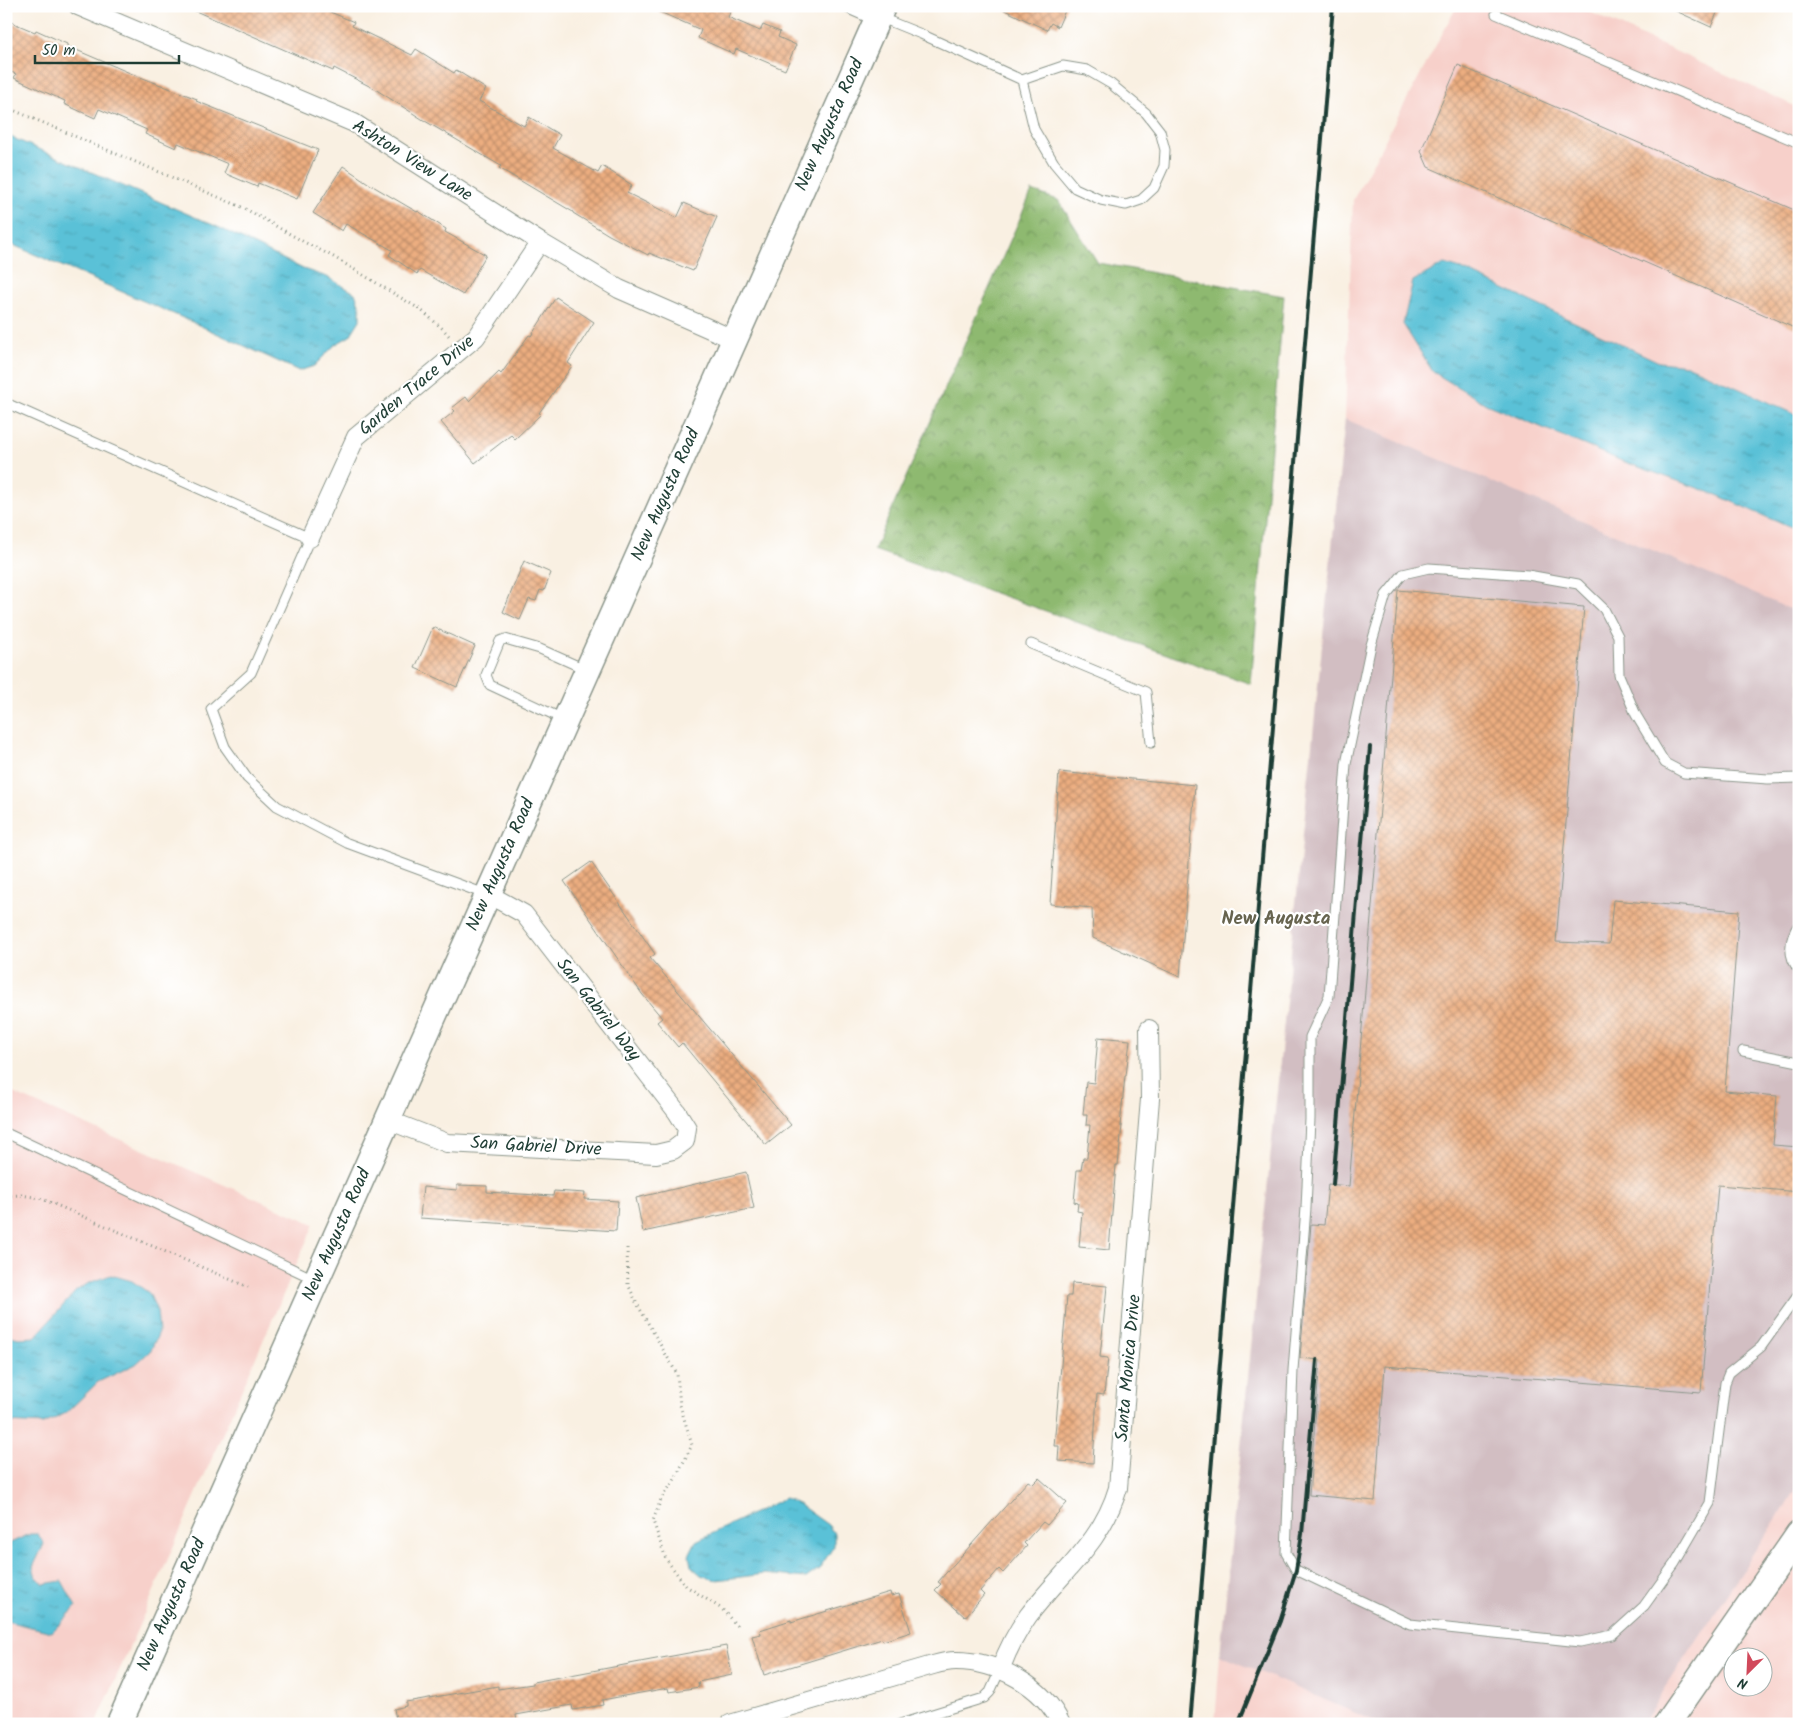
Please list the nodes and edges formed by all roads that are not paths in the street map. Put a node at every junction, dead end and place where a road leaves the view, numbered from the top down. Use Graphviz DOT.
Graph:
graph roads {
  1 [pos="78,6"];
  2 [pos="853,6"];
  3 [pos="881,12"];
  4 [pos="1496,14"];
  5 [pos="1022,80"];
  6 [pos="1799,143"];
  7 [pos="540,242"];
  8 [pos="735,340"];
  9 [pos="6,402"];
  10 [pos="310,538"];
  11 [pos="1031,644"];
  12 [pos="588,671"];
  13 [pos="566,720"];
  14 [pos="1150,743"];
  15 [pos="1799,778"];
  16 [pos="488,894"];
  17 [pos="1799,924"];
  18 [pos="1799,970"];
  19 [pos="1148,1028"];
  20 [pos="1743,1051"];
  21 [pos="1799,1062"];
  22 [pos="388,1120"];
  23 [pos="6,1133"];
  24 [pos="685,1141"];
  25 [pos="316,1280"];
  26 [pos="1799,1294"];
  27 [pos="1799,1534"];
  28 [pos="1000,1670"];
  29 [pos="119,1724"];
  30 [pos="730,1724"];
  31 [pos="900,1724"];
  32 [pos="1061,1724"];
  33 [pos="1667,1724"];
  1 -- 7 [label="street, Ashton View Lane"];
  2 -- 3 [label="street"];
  3 -- 5 [label="lane"];
  3 -- 8 [label="street, New Augusta Road"];
  4 -- 6 [label="lane"];
  5 -- 5 [label="lane"];
  7 -- 8 [label="street, Ashton View Lane"];
  7 -- 10 [label="street, Garden Trace Drive"];
  8 -- 12 [label="street, New Augusta Road"];
  9 -- 10 [label="lane"];
  10 -- 16 [label="lane"];
  11 -- 14 [label="lane"];
  12 -- 13 [label="street, New Augusta Road"];
  12 -- 13 [label="lane"];
  13 -- 16 [label="street, New Augusta Road"];
  15 -- 26 [label="lane"];
  16 -- 22 [label="street, New Augusta Road"];
  16 -- 24 [label="street, San Gabriel Way"];
  17 -- 18 [label="lane"];
  19 -- 28 [label="street, Santa Monica Drive"];
  20 -- 21 [label="lane"];
  22 -- 24 [label="street, San Gabriel Drive"];
  22 -- 25 [label="street, New Augusta Road"];
  23 -- 25 [label="lane"];
  25 -- 29 [label="street, New Augusta Road"];
  27 -- 33 [label="street"];
  28 -- 30 [label="street"];
  28 -- 31 [label="lane"];
  28 -- 32 [label="street"];
}
